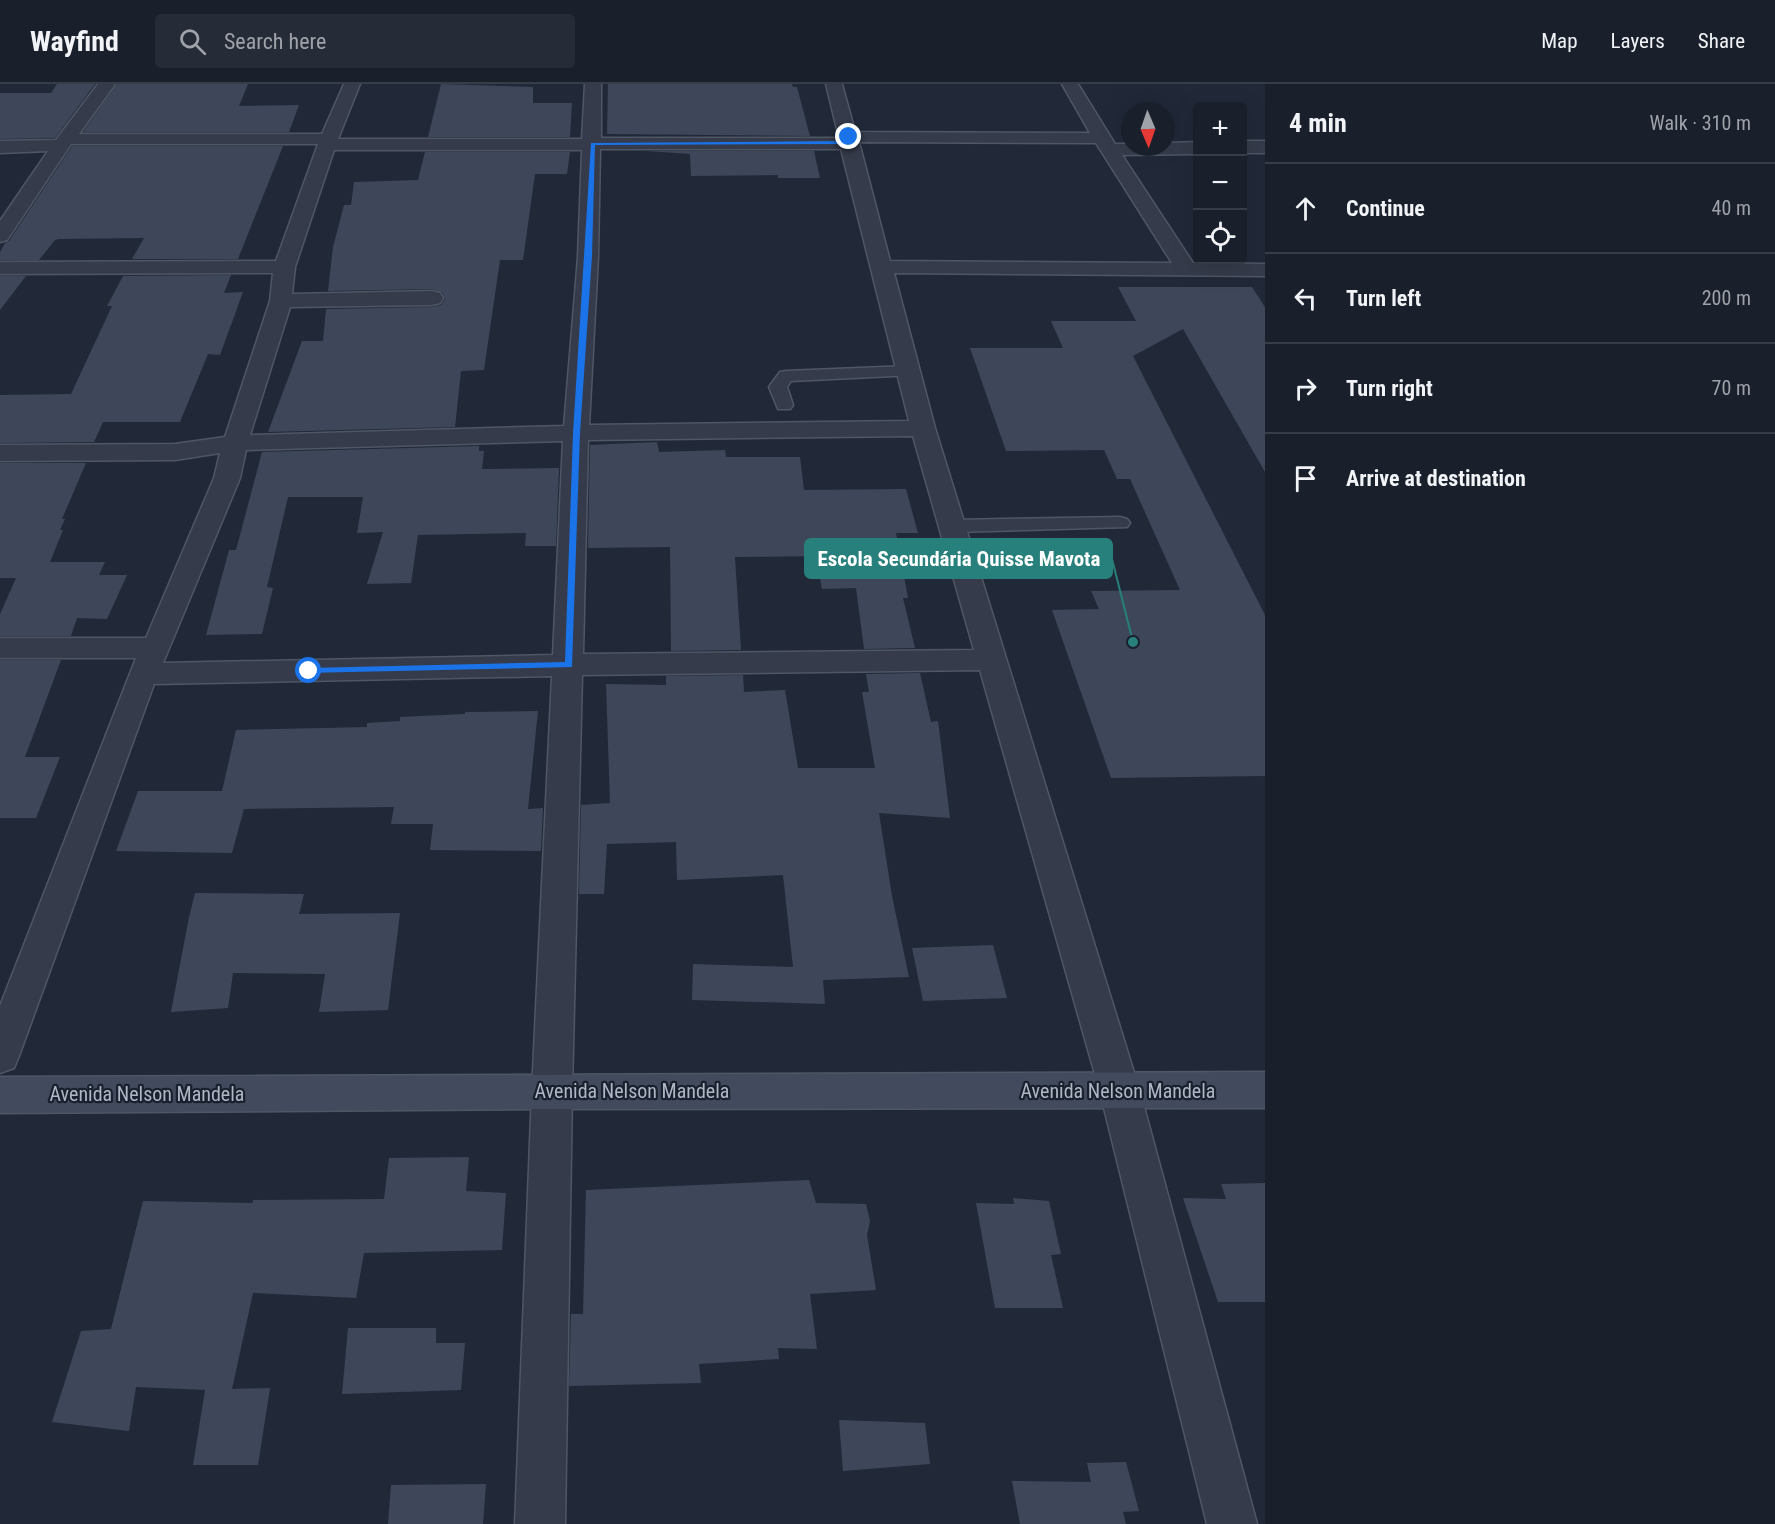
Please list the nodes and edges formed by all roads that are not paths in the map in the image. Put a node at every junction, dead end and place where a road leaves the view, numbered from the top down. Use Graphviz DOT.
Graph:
graph roads {
  1 [pos="107,84"];
  2 [pos="352,84"];
  3 [pos="593,84"];
  4 [pos="834,84"];
  5 [pos="1070,84"];
  6 [pos="849,140"];
  7 [pos="63,142"];
  8 [pos="329,142"];
  9 [pos="592,144"];
  10 [pos="1106,144"];
  11 [pos="0,147"];
  12 [pos="1247,147"];
  13 [pos="1265,147"];
  14 [pos="1193,148"];
  15 [pos="0,236"];
  16 [pos="284,267"];
  17 [pos="881,267"];
  18 [pos="0,268"];
  19 [pos="1187,270"];
  20 [pos="1265,270"];
  21 [pos="432,298"];
  22 [pos="281,301"];
  23 [pos="908,371"];
  24 [pos="784,405"];
  25 [pos="923,428"];
  26 [pos="576,433"];
  27 [pos="235,443"];
  28 [pos="0,453"];
  29 [pos="1120,523"];
  30 [pos="953,526"];
  31 [pos="0,648"];
  32 [pos="156,648"];
  33 [pos="992,660"];
  34 [pos="569,665"];
  35 [pos="142,674"];
  36 [pos="0,1056"];
  37 [pos="1265,1090"];
  38 [pos="552,1091"];
  39 [pos="1120,1092"];
  40 [pos="0,1095"];
  41 [pos="540,1524"];
  42 [pos="1232,1524"];
  1 -- 7 [label="street"];
  2 -- 8 [label="street"];
  3 -- 9 [label="street"];
  4 -- 6 [label="street"];
  5 -- 10 [label="street"];
  6 -- 9 [label="street"];
  6 -- 10 [label="street"];
  6 -- 17 [label="street"];
  7 -- 8 [label="street"];
  7 -- 11 [label="street"];
  7 -- 15 [label="street"];
  8 -- 9 [label="street"];
  8 -- 16 [label="street"];
  9 -- 26 [label="street"];
  10 -- 14 [label="street"];
  10 -- 19 [label="street"];
  12 -- 13 [label="street"];
  16 -- 18 [label="street"];
  16 -- 22 [label="street"];
  17 -- 19 [label="street"];
  17 -- 23 [label="street"];
  19 -- 20 [label="street"];
  21 -- 22 [label="street"];
  22 -- 27 [label="street"];
  23 -- 24 [label="lane"];
  23 -- 25 [label="street"];
  25 -- 26 [label="street"];
  25 -- 30 [label="street"];
  26 -- 27 [label="street"];
  26 -- 34 [label="street"];
  27 -- 28 [label="street"];
  27 -- 32 [label="street"];
  29 -- 30 [label="lane"];
  30 -- 33 [label="street"];
  31 -- 32 [label="street"];
  32 -- 35 [label="street"];
  33 -- 34 [label="street"];
  33 -- 39 [label="street"];
  34 -- 35 [label="street"];
  34 -- 38 [label="street"];
  35 -- 36 [label="street"];
  37 -- 39 [label="street, Avenida Nelson Mandela"];
  38 -- 39 [label="street, Avenida Nelson Mandela"];
  38 -- 40 [label="street, Avenida Nelson Mandela"];
  38 -- 41 [label="street"];
  39 -- 42 [label="street"];
}
